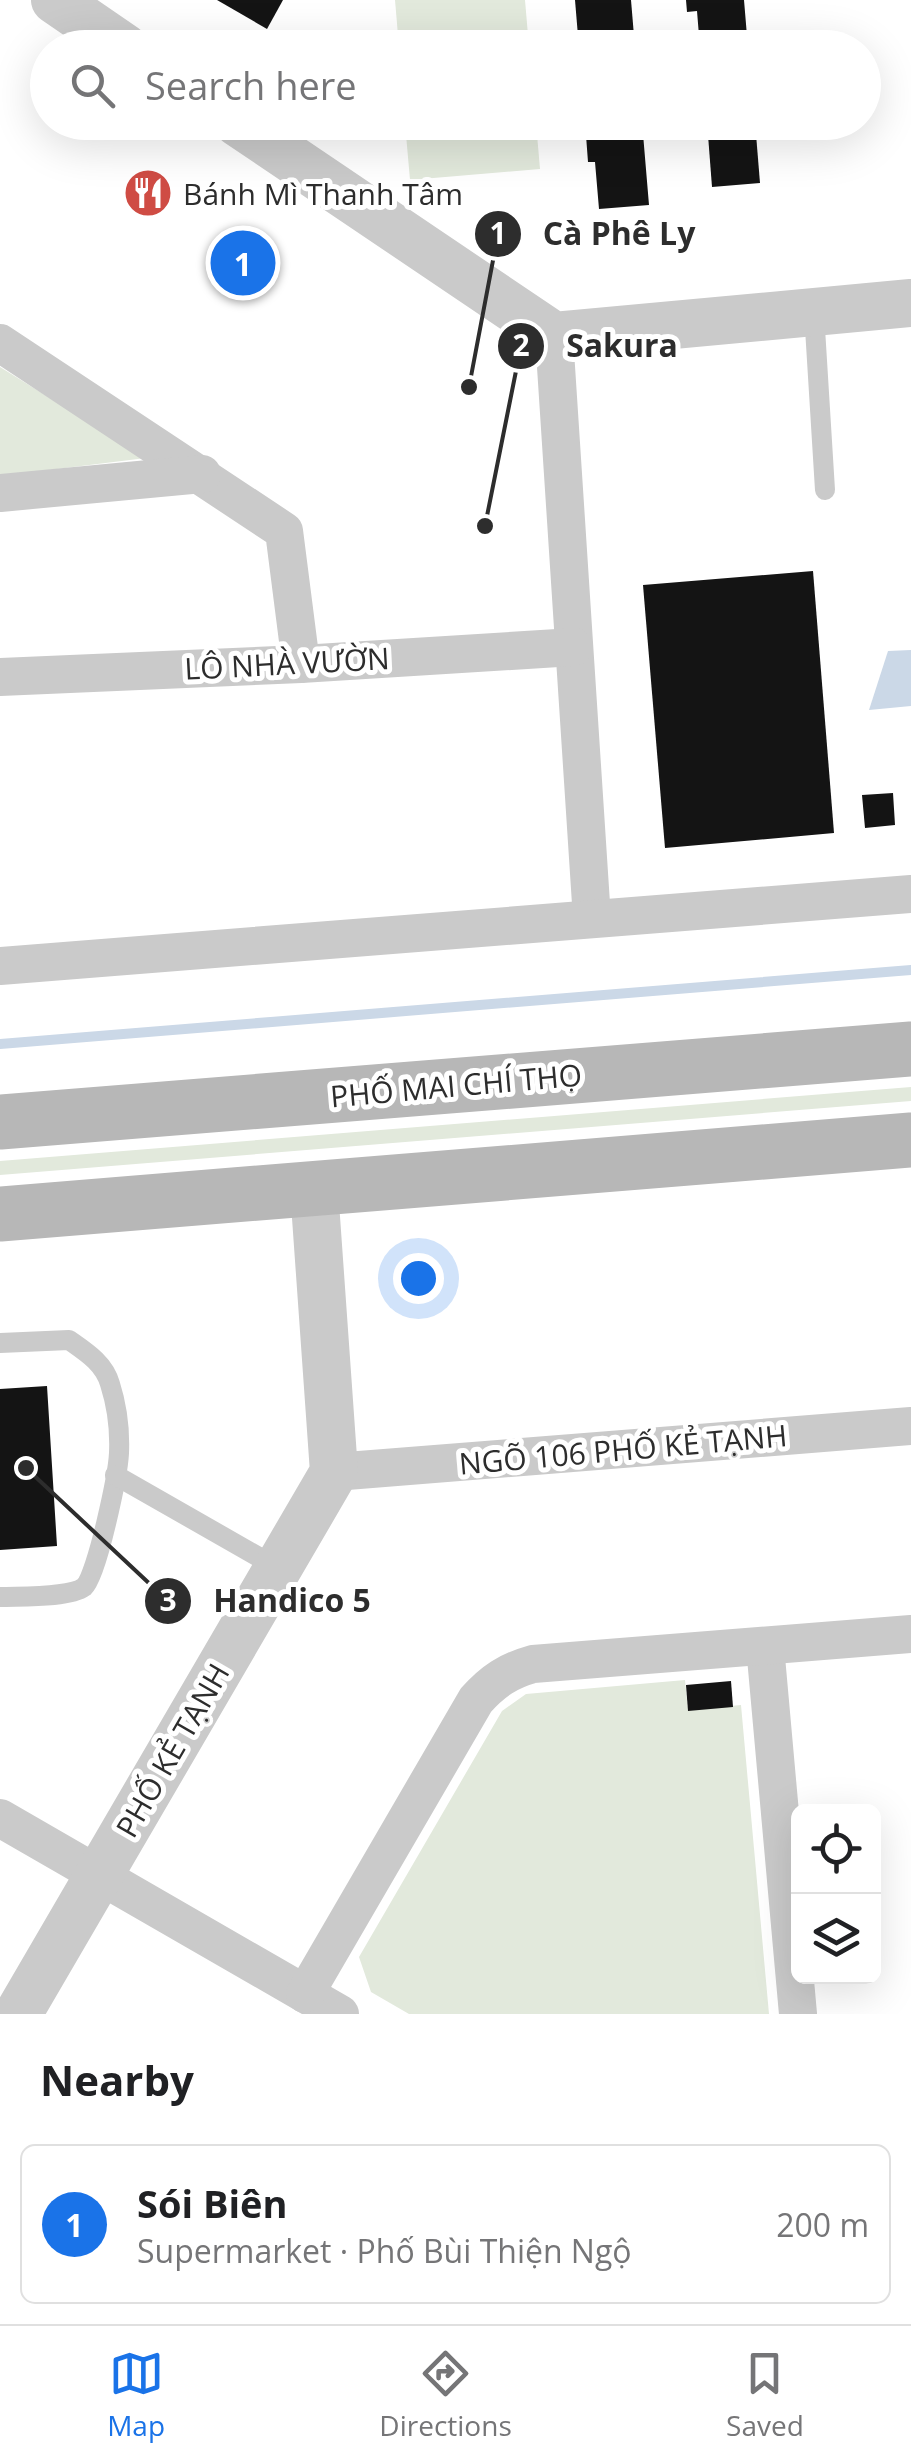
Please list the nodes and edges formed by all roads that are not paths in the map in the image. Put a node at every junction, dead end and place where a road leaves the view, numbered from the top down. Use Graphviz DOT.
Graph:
graph roads {
  1 [pos="54,0"];
  2 [pos="98,30"];
  3 [pos="264,140"];
  4 [pos="911,302"];
  5 [pos="814,312"];
  6 [pos="554,336"];
  7 [pos="0,343"];
  8 [pos="202,474"];
  9 [pos="825,490"];
  10 [pos="0,493"];
  11 [pos="574,647"];
  12 [pos="300,664"];
  13 [pos="0,677"];
  14 [pos="911,894"];
  15 [pos="592,919"];
  16 [pos="0,966"];
  17 [pos="911,1048"];
  18 [pos="0,1122"];
  19 [pos="911,1140"];
  20 [pos="314,1188"];
  21 [pos="0,1214"];
  22 [pos="0,1343"];
  23 [pos="911,1426"];
  24 [pos="334,1472"];
  25 [pos="115,1475"];
  26 [pos="278,1568"];
  27 [pos="0,1597"];
  28 [pos="911,1634"];
  29 [pos="764,1646"];
  30 [pos="0,1818"];
  31 [pos="99,1875"];
  32 [pos="305,1994"];
  33 [pos="18,2014"];
  34 [pos="340,2014"];
  35 [pos="798,2014"];
  1 -- 2 [label="street"];
  3 -- 6 [label="street"];
  4 -- 5 [label="street"];
  5 -- 6 [label="street"];
  5 -- 9 [label="lane"];
  6 -- 11 [label="street"];
  7 -- 8 [label="street"];
  8 -- 10 [label="street"];
  8 -- 12 [label="street"];
  11 -- 12 [label="street, LÔ NHÀ VƯỜN"];
  11 -- 15 [label="street"];
  12 -- 13 [label="street, LÔ NHÀ VƯỜN"];
  14 -- 15 [label="street"];
  15 -- 16 [label="street"];
  17 -- 18 [label="main road, PHỐ MAI CHÍ THỌ"];
  19 -- 20 [label="main road"];
  20 -- 21 [label="main road"];
  20 -- 24 [label="street"];
  22 -- 25 [label="lane"];
  23 -- 24 [label="street, NGÕ 106 PHỐ KẺ TẠNH"];
  24 -- 26 [label="street, PHỐ KẺ TẠNH"];
  25 -- 26 [label="lane"];
  25 -- 27 [label="lane"];
  26 -- 31 [label="street, PHỐ KẺ TẠNH"];
  28 -- 29 [label="street"];
  29 -- 32 [label="street"];
  29 -- 35 [label="street"];
  30 -- 31 [label="street"];
  31 -- 32 [label="street"];
  31 -- 33 [label="street, PHỐ KẺ TẠNH"];
  32 -- 34 [label="street"];
}
